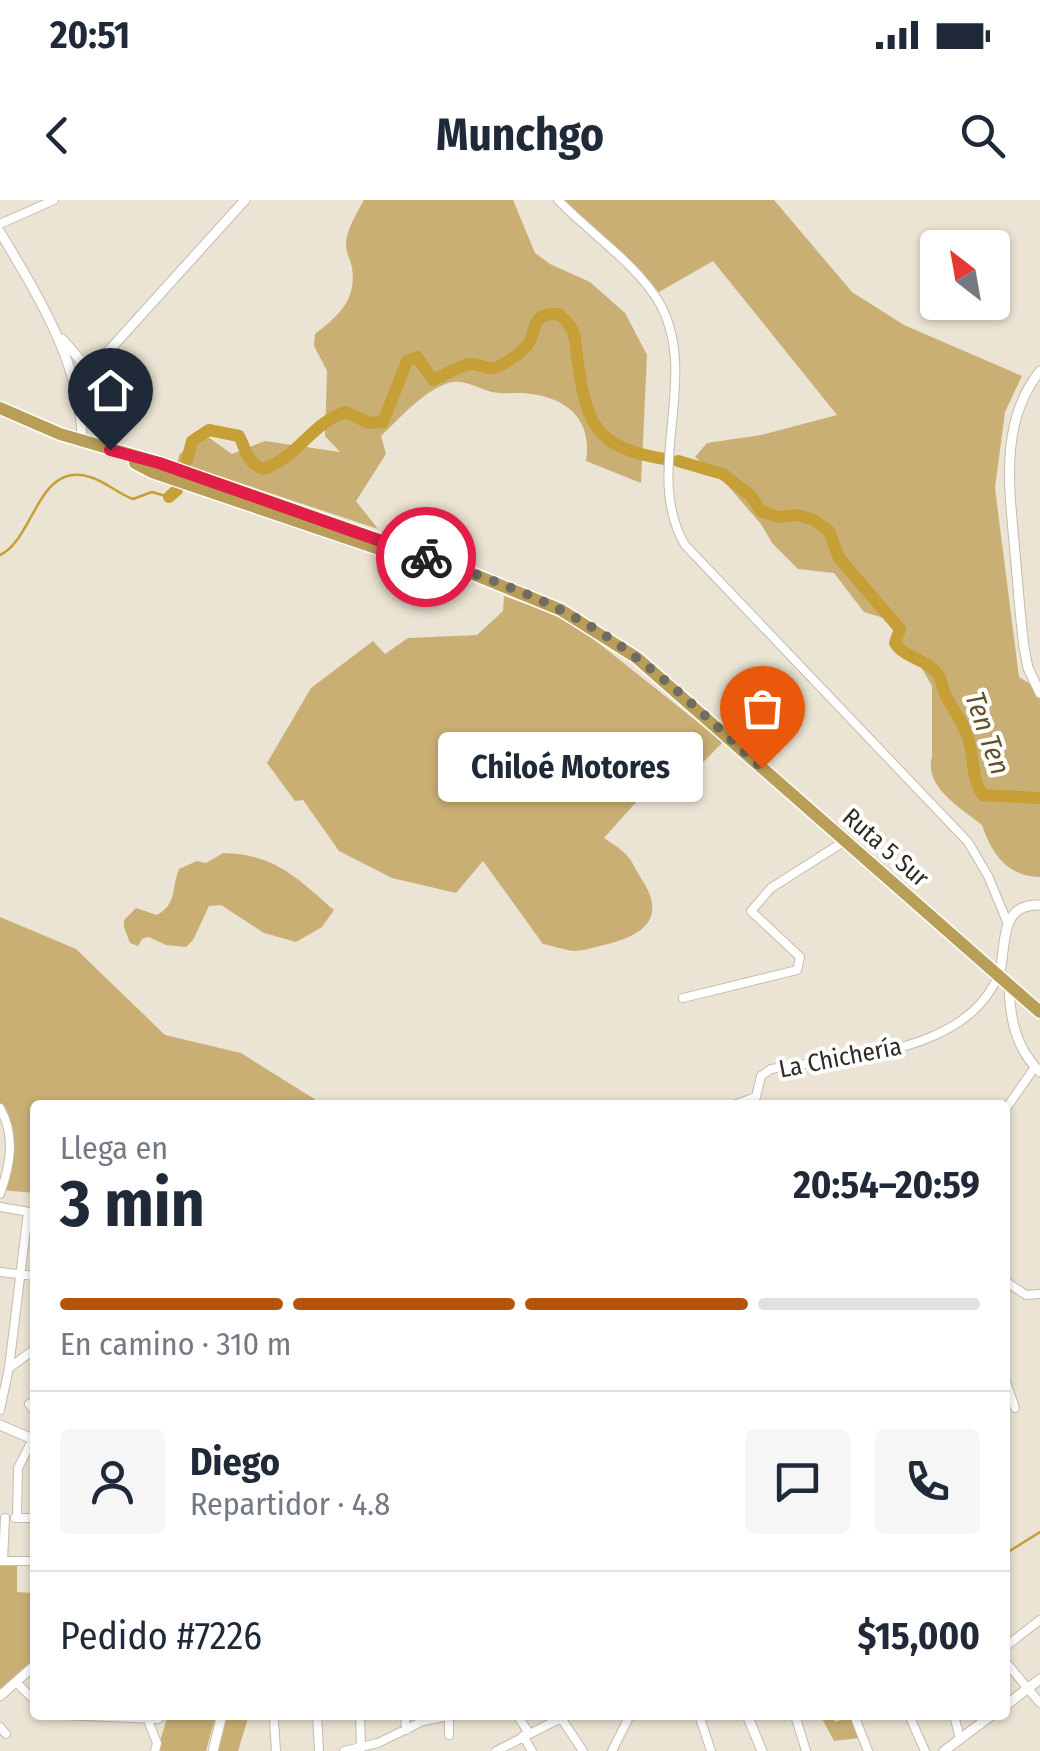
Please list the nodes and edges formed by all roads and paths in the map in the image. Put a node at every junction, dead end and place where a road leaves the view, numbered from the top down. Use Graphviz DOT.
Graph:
graph roads {
  1 [pos="54,200"];
  2 [pos="245,200"];
  3 [pos="558,200"];
  4 [pos="0,224"];
  5 [pos="0,232"];
  6 [pos="52,327"];
  7 [pos="90,371"];
  8 [pos="1040,371"];
  9 [pos="76,388"];
  10 [pos="0,408"];
  11 [pos="82,441"];
  12 [pos="110,450"];
  13 [pos="302,513"];
  14 [pos="312,527"];
  15 [pos="503,587"];
  16 [pos="1040,693"];
  17 [pos="845,841"];
  18 [pos="1040,905"];
  19 [pos="1008,924"];
  20 [pos="1004,980"];
  21 [pos="683,998"];
  22 [pos="1040,1012"];
  23 [pos="1037,1069"];
  24 [pos="748,1100"];
  25 [pos="1010,1104"];
  26 [pos="0,1109"];
  27 [pos="0,1194"];
  28 [pos="0,1207"];
  29 [pos="30,1212"];
  30 [pos="30,1218"];
  31 [pos="0,1272"];
  32 [pos="20,1275"];
  33 [pos="30,1276"];
  34 [pos="1010,1284"];
  35 [pos="1040,1294"];
  36 [pos="30,1353"];
  37 [pos="9,1368"];
  38 [pos="1010,1393"];
  39 [pos="1015,1408"];
  40 [pos="0,1410"];
  41 [pos="0,1425"];
  42 [pos="30,1437"];
  43 [pos="30,1446"];
  44 [pos="2,1518"];
  45 [pos="17,1518"];
  46 [pos="30,1518"];
  47 [pos="1,1561"];
  48 [pos="30,1562"];
  49 [pos="1040,1620"];
  50 [pos="1010,1643"];
  51 [pos="1010,1667"];
  52 [pos="30,1669"];
  53 [pos="1040,1679"];
  54 [pos="16,1682"];
  55 [pos="1028,1688"];
  56 [pos="0,1696"];
  57 [pos="30,1696"];
  58 [pos="1010,1702"];
  59 [pos="1040,1703"];
  60 [pos="148,1720"];
  61 [pos="221,1720"];
  62 [pos="274,1720"];
  63 [pos="318,1720"];
  64 [pos="360,1720"];
  65 [pos="406,1720"];
  66 [pos="428,1720"];
  67 [pos="450,1720"];
  68 [pos="519,1720"];
  69 [pos="556,1720"];
  70 [pos="566,1720"];
  71 [pos="628,1720"];
  72 [pos="701,1720"];
  73 [pos="749,1720"];
  74 [pos="797,1720"];
  75 [pos="856,1720"];
  76 [pos="911,1720"];
  77 [pos="955,1720"];
  78 [pos="985,1720"];
  79 [pos="406,1730"];
  80 [pos="526,1734"];
  81 [pos="448,1735"];
  82 [pos="960,1739"];
  83 [pos="362,1748"];
  84 [pos="760,1748"];
  85 [pos="155,1751"];
  86 [pos="213,1751"];
  87 [pos="276,1751"];
  88 [pos="318,1751"];
  89 [pos="344,1751"];
  90 [pos="496,1751"];
  91 [pos="532,1751"];
  92 [pos="582,1751"];
  93 [pos="612,1751"];
  94 [pos="711,1751"];
  95 [pos="747,1751"];
  96 [pos="806,1751"];
  97 [pos="868,1751"];
  98 [pos="924,1751"];
  99 [pos="944,1751"];
  1 -- 4 [label="street"];
  2 -- 7 [label="street"];
  3 -- 19 [label="street"];
  5 -- 6 [label="street"];
  6 -- 7 [label="street"];
  6 -- 9 [label="street"];
  7 -- 9 [label="street"];
  8 -- 16 [label="street"];
  9 -- 11 [label="street"];
  10 -- 11 [label="highway, Ruta 5 Sur"];
  11 -- 12 [label="highway, Ruta 5 Sur"];
  12 -- 13 [label="highway, Ruta 5 Sur"];
  12 -- 14 [label="highway, Ruta 5 Sur"];
  13 -- 14 [label="highway"];
  13 -- 15 [label="highway, Ruta 5 Sur"];
  14 -- 15 [label="highway, Ruta 5 Sur"];
  15 -- 17 [label="highway, Ruta 5 Sur"];
  17 -- 20 [label="highway, Ruta 5 Sur"];
  17 -- 21 [label="street"];
  18 -- 19 [label="street"];
  19 -- 20 [label="street"];
  20 -- 22 [label="highway, Ruta 5 Sur"];
  20 -- 23 [label="street"];
  20 -- 24 [label="street, La Chichería"];
  23 -- 25 [label="street"];
  26 -- 27 [label="street"];
  28 -- 29 [label="street"];
  30 -- 32 [label="street"];
  31 -- 32 [label="street"];
  32 -- 33 [label="street"];
  32 -- 37 [label="street"];
  34 -- 35 [label="street"];
  36 -- 37 [label="street"];
  37 -- 40 [label="street"];
  38 -- 39 [label="street"];
  41 -- 42 [label="street"];
  43 -- 45 [label="street"];
  44 -- 45 [label="street"];
  44 -- 47 [label="street"];
  45 -- 46 [label="street"];
  47 -- 48 [label="street"];
  49 -- 50 [label="street"];
  51 -- 55 [label="street"];
  52 -- 54 [label="street"];
  53 -- 55 [label="street"];
  54 -- 56 [label="street"];
  54 -- 57 [label="street"];
  55 -- 58 [label="street"];
  55 -- 59 [label="street"];
  60 -- 85 [label="street"];
  61 -- 86 [label="street"];
  62 -- 87 [label="street"];
  63 -- 88 [label="street"];
  64 -- 83 [label="street"];
  65 -- 79 [label="street"];
  66 -- 79 [label="street"];
  67 -- 81 [label="street"];
  68 -- 80 [label="street"];
  69 -- 80 [label="street"];
  70 -- 92 [label="street"];
  71 -- 93 [label="street"];
  72 -- 94 [label="street"];
  73 -- 84 [label="street"];
  74 -- 96 [label="street"];
  75 -- 97 [label="street"];
  76 -- 98 [label="street"];
  77 -- 82 [label="street"];
  78 -- 82 [label="street"];
  79 -- 83 [label="street"];
  80 -- 90 [label="street"];
  80 -- 91 [label="street"];
  82 -- 99 [label="street"];
  83 -- 89 [label="street"];
  84 -- 95 [label="street"];
}
